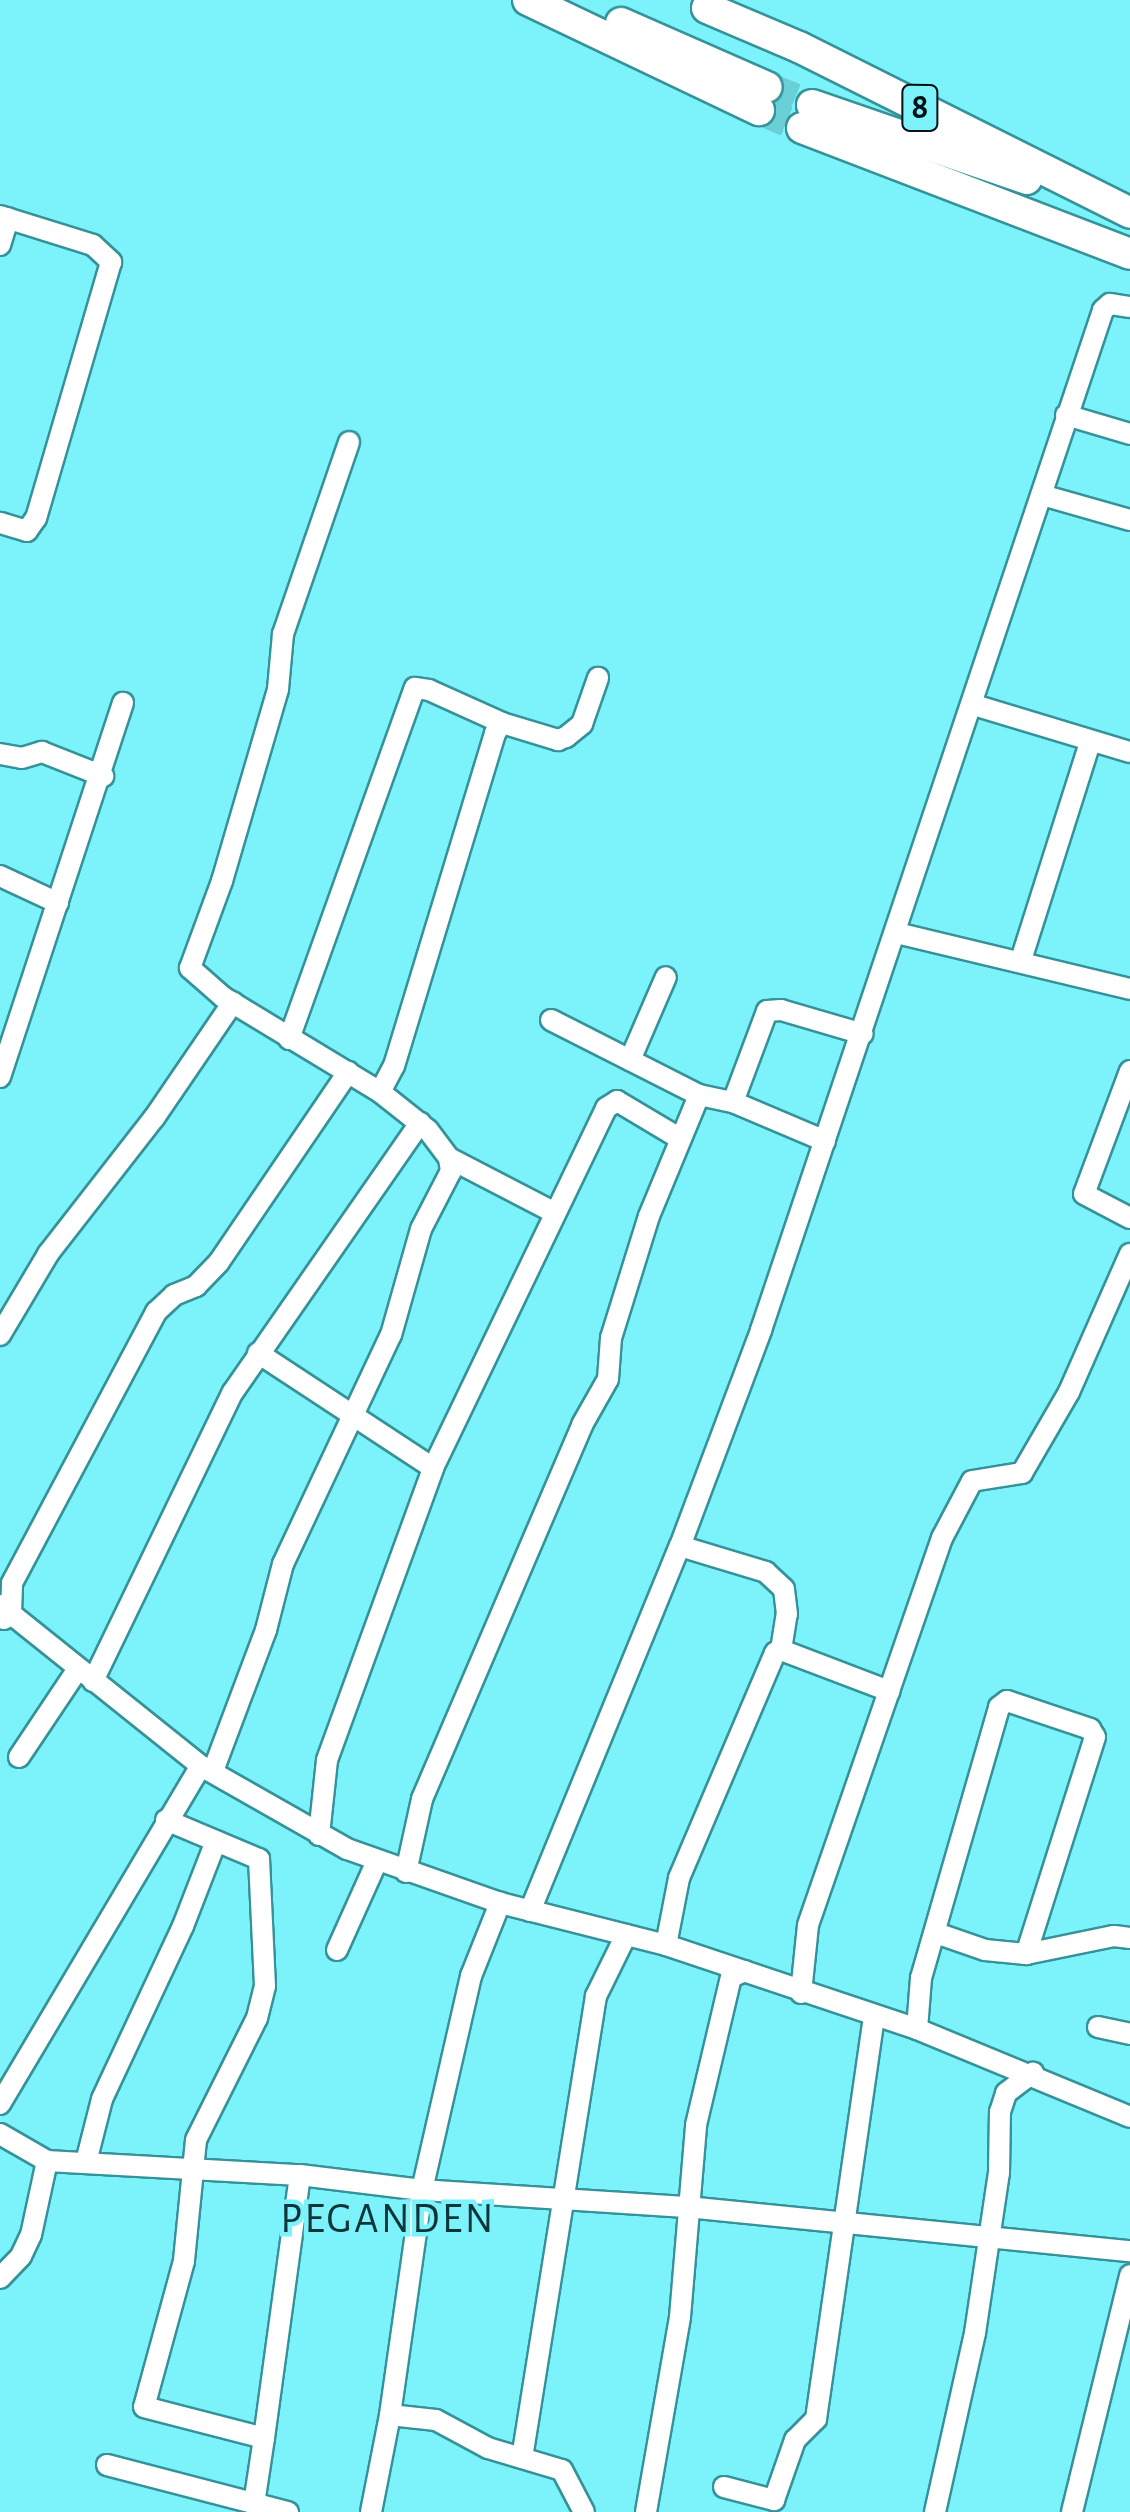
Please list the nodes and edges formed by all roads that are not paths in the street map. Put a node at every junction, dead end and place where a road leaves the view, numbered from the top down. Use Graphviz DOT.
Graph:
graph roads {
  1 [pos="528,0"];
  2 [pos="573,0"];
  3 [pos="707,8"];
  4 [pos="1130,214"];
  5 [pos="4,217"];
  6 [pos="0,245"];
  7 [pos="1130,254"];
  8 [pos="1130,307"];
  9 [pos="1066,415"];
  10 [pos="1130,434"];
  11 [pos="349,442"];
  12 [pos="1042,495"];
  13 [pos="1130,520"];
  14 [pos="0,524"];
  15 [pos="598,678"];
  16 [pos="124,703"];
  17 [pos="974,705"];
  18 [pos="502,723"];
  19 [pos="1090,742"];
  20 [pos="1130,752"];
  21 [pos="0,754"];
  22 [pos="103,776"];
  23 [pos="0,876"];
  24 [pos="58,903"];
  25 [pos="897,933"];
  26 [pos="1021,960"];
  27 [pos="666,977"];
  28 [pos="1130,988"];
  29 [pos="233,1002"];
  30 [pos="551,1020"];
  31 [pos="863,1034"];
  32 [pos="289,1040"];
  33 [pos="630,1060"];
  34 [pos="1130,1071"];
  35 [pos="348,1072"];
  36 [pos="0,1077"];
  37 [pos="380,1092"];
  38 [pos="698,1095"];
  39 [pos="733,1102"];
  40 [pos="420,1123"];
  41 [pos="679,1138"];
  42 [pos="826,1141"];
  43 [pos="449,1158"];
  44 [pos="554,1213"];
  45 [pos="1130,1218"];
  46 [pos="1130,1254"];
  47 [pos="0,1335"];
  48 [pos="258,1353"];
  49 [pos="352,1414"];
  50 [pos="433,1468"];
  51 [pos="680,1546"];
  52 [pos="4,1614"];
  53 [pos="781,1650"];
  54 [pos="85,1675"];
  55 [pos="889,1691"];
  56 [pos="19,1757"];
  57 [pos="206,1768"];
  58 [pos="166,1820"];
  59 [pos="319,1836"];
  60 [pos="216,1840"];
  61 [pos="378,1861"];
  62 [pos="406,1872"];
  63 [pos="500,1903"];
  64 [pos="530,1911"];
  65 [pos="936,1933"];
  66 [pos="626,1935"];
  67 [pos="1130,1938"];
  68 [pos="666,1945"];
  69 [pos="337,1950"];
  70 [pos="1026,1954"];
  71 [pos="744,1971"];
  72 [pos="801,1993"];
  73 [pos="874,2016"];
  74 [pos="1098,2027"];
  75 [pos="917,2029"];
  76 [pos="1130,2034"];
  77 [pos="1033,2073"];
  78 [pos="0,2104"];
  79 [pos="1130,2116"];
  80 [pos="0,2134"];
  81 [pos="47,2161"];
  82 [pos="86,2162"];
  83 [pos="192,2171"];
  84 [pos="300,2175"];
  85 [pos="422,2190"];
  86 [pos="564,2201"];
  87 [pos="687,2207"];
  88 [pos="842,2222"];
  89 [pos="989,2234"];
  90 [pos="1130,2252"];
  91 [pos="1130,2275"];
  92 [pos="0,2278"];
  93 [pos="390,2415"];
  94 [pos="264,2438"];
  95 [pos="522,2458"];
  96 [pos="108,2465"];
  97 [pos="724,2487"];
  98 [pos="254,2504"];
  99 [pos="288,2512"];
  100 [pos="371,2512"];
  101 [pos="584,2512"];
  102 [pos="646,2512"];
  103 [pos="934,2512"];
  104 [pos="1072,2512"];
  1 -- 2 [label="highway"];
  3 -- 4 [label="highway, 8"];
  4 -- 7 [label="highway, 8"];
  5 -- 6 [label="street"];
  5 -- 14 [label="street"];
  8 -- 9 [label="street"];
  9 -- 10 [label="street"];
  9 -- 12 [label="street"];
  11 -- 29 [label="street"];
  12 -- 13 [label="street"];
  12 -- 17 [label="street"];
  15 -- 18 [label="street"];
  16 -- 22 [label="street"];
  17 -- 19 [label="street"];
  17 -- 25 [label="street"];
  18 -- 32 [label="street"];
  18 -- 37 [label="street"];
  19 -- 20 [label="street"];
  19 -- 26 [label="street"];
  21 -- 22 [label="street"];
  22 -- 24 [label="street"];
  23 -- 24 [label="street"];
  24 -- 36 [label="street"];
  25 -- 26 [label="street"];
  25 -- 31 [label="street"];
  26 -- 28 [label="street"];
  27 -- 33 [label="street"];
  29 -- 32 [label="street"];
  29 -- 47 [label="street"];
  30 -- 33 [label="street"];
  31 -- 39 [label="street"];
  31 -- 42 [label="street"];
  32 -- 35 [label="street"];
  33 -- 38 [label="street"];
  34 -- 45 [label="street"];
  35 -- 37 [label="street"];
  35 -- 52 [label="street"];
  37 -- 40 [label="street"];
  38 -- 39 [label="street"];
  38 -- 41 [label="street"];
  39 -- 42 [label="street"];
  40 -- 43 [label="street"];
  40 -- 48 [label="street"];
  41 -- 44 [label="street"];
  41 -- 62 [label="street"];
  42 -- 51 [label="street"];
  43 -- 44 [label="street"];
  43 -- 49 [label="street"];
  44 -- 50 [label="street"];
  46 -- 55 [label="street"];
  48 -- 49 [label="street"];
  48 -- 54 [label="street"];
  49 -- 50 [label="street"];
  49 -- 57 [label="street"];
  50 -- 59 [label="street"];
  51 -- 53 [label="street"];
  51 -- 64 [label="street"];
  52 -- 54 [label="street"];
  53 -- 55 [label="street"];
  53 -- 68 [label="street"];
  54 -- 56 [label="street"];
  54 -- 57 [label="street"];
  55 -- 72 [label="street"];
  57 -- 58 [label="street"];
  57 -- 59 [label="street"];
  58 -- 60 [label="street"];
  58 -- 78 [label="street"];
  59 -- 61 [label="street"];
  60 -- 82 [label="street"];
  60 -- 83 [label="street"];
  61 -- 62 [label="street"];
  61 -- 69 [label="street"];
  62 -- 63 [label="street"];
  63 -- 64 [label="street"];
  63 -- 85 [label="street"];
  64 -- 66 [label="street"];
  65 -- 70 [label="street"];
  65 -- 70 [label="street"];
  65 -- 75 [label="street"];
  66 -- 68 [label="street"];
  66 -- 86 [label="street"];
  67 -- 70 [label="street"];
  68 -- 71 [label="street"];
  71 -- 72 [label="street"];
  71 -- 87 [label="street"];
  72 -- 73 [label="street"];
  73 -- 75 [label="street"];
  73 -- 88 [label="street"];
  74 -- 76 [label="street"];
  75 -- 77 [label="street"];
  77 -- 79 [label="street"];
  77 -- 89 [label="street"];
  80 -- 81 [label="street"];
  81 -- 82 [label="street"];
  81 -- 92 [label="street"];
  82 -- 83 [label="street"];
  83 -- 84 [label="street"];
  83 -- 94 [label="street"];
  84 -- 85 [label="street"];
  84 -- 94 [label="street"];
  85 -- 86 [label="street"];
  85 -- 93 [label="street"];
  86 -- 87 [label="street"];
  86 -- 95 [label="street"];
  87 -- 88 [label="street"];
  87 -- 102 [label="street"];
  88 -- 89 [label="street"];
  88 -- 97 [label="street"];
  89 -- 90 [label="street"];
  89 -- 103 [label="street"];
  91 -- 104 [label="street"];
  93 -- 95 [label="street"];
  93 -- 100 [label="street"];
  94 -- 98 [label="street"];
  95 -- 101 [label="street"];
  96 -- 98 [label="street"];
  98 -- 99 [label="street"];
}
